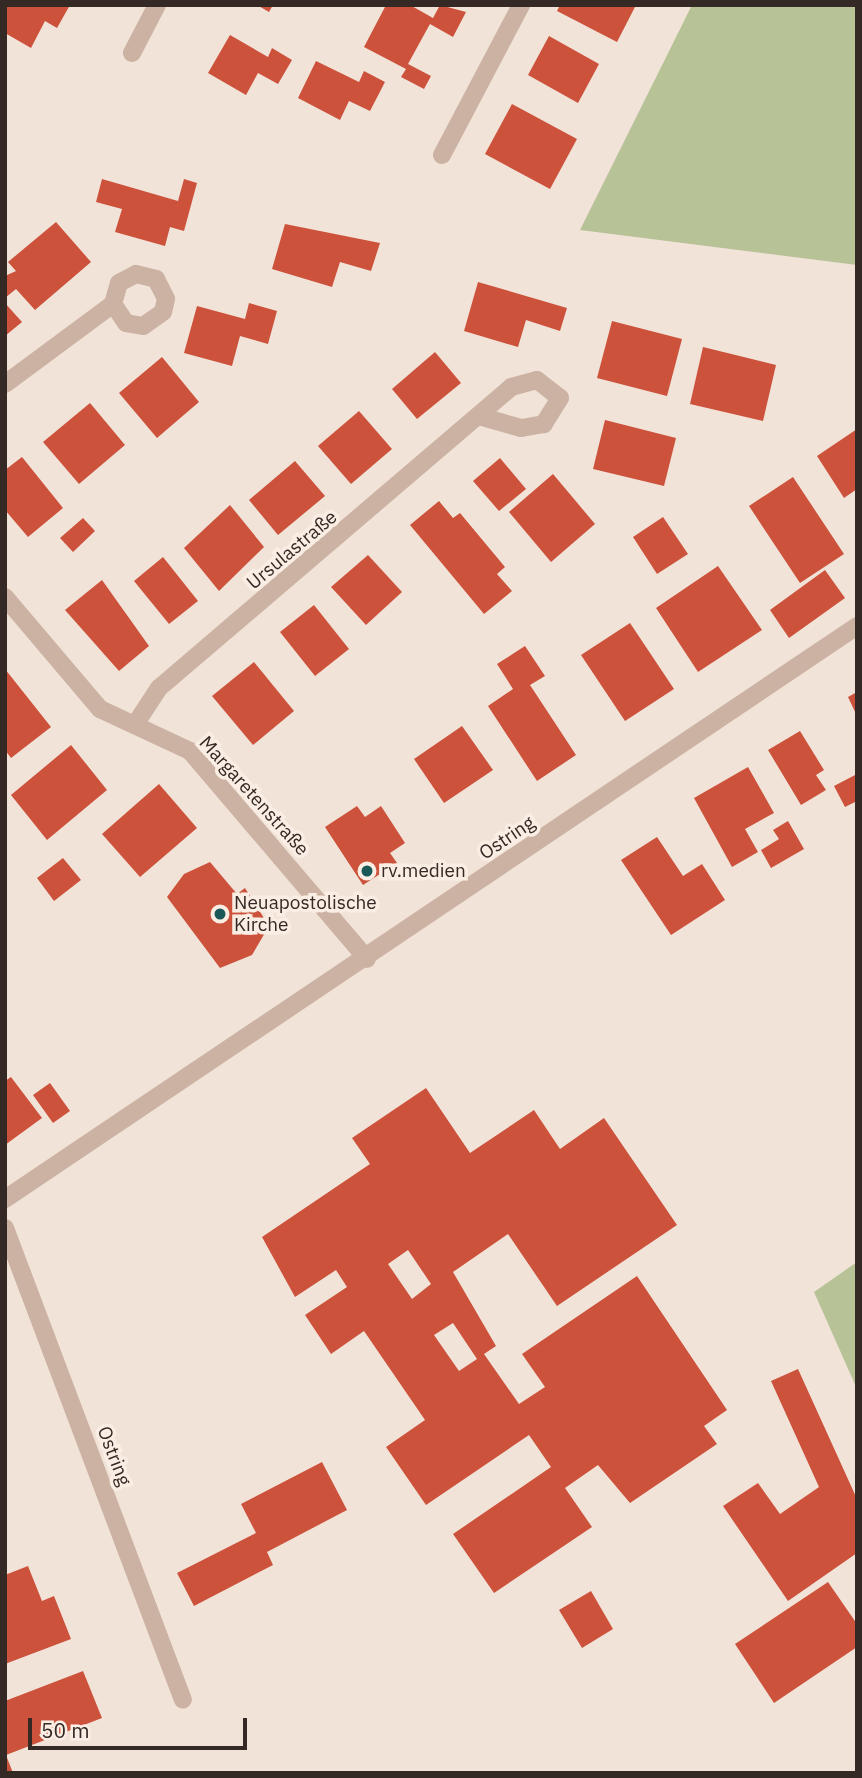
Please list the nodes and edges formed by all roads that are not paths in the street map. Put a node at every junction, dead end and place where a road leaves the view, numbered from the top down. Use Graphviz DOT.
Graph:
graph roads {
  1 [pos="157,5"];
  2 [pos="521,5"];
  3 [pos="132,53"];
  4 [pos="442,155"];
  5 [pos="113,304"];
  6 [pos="5,384"];
  7 [pos="483,418"];
  8 [pos="5,597"];
  9 [pos="857,626"];
  10 [pos="136,723"];
  11 [pos="367,959"];
  12 [pos="5,1199"];
  13 [pos="5,1228"];
  14 [pos="183,1700"];
  1 -- 3 [label="street"];
  2 -- 4 [label="street"];
  5 -- 6 [label="street"];
  7 -- 10 [label="street, Ursulastraße"];
  8 -- 10 [label="street, Margaretenstraße"];
  9 -- 11 [label="street, Ostring"];
  10 -- 11 [label="street, Margaretenstraße"];
  11 -- 12 [label="street, Ostring"];
  13 -- 14 [label="street, Ostring"];
}
